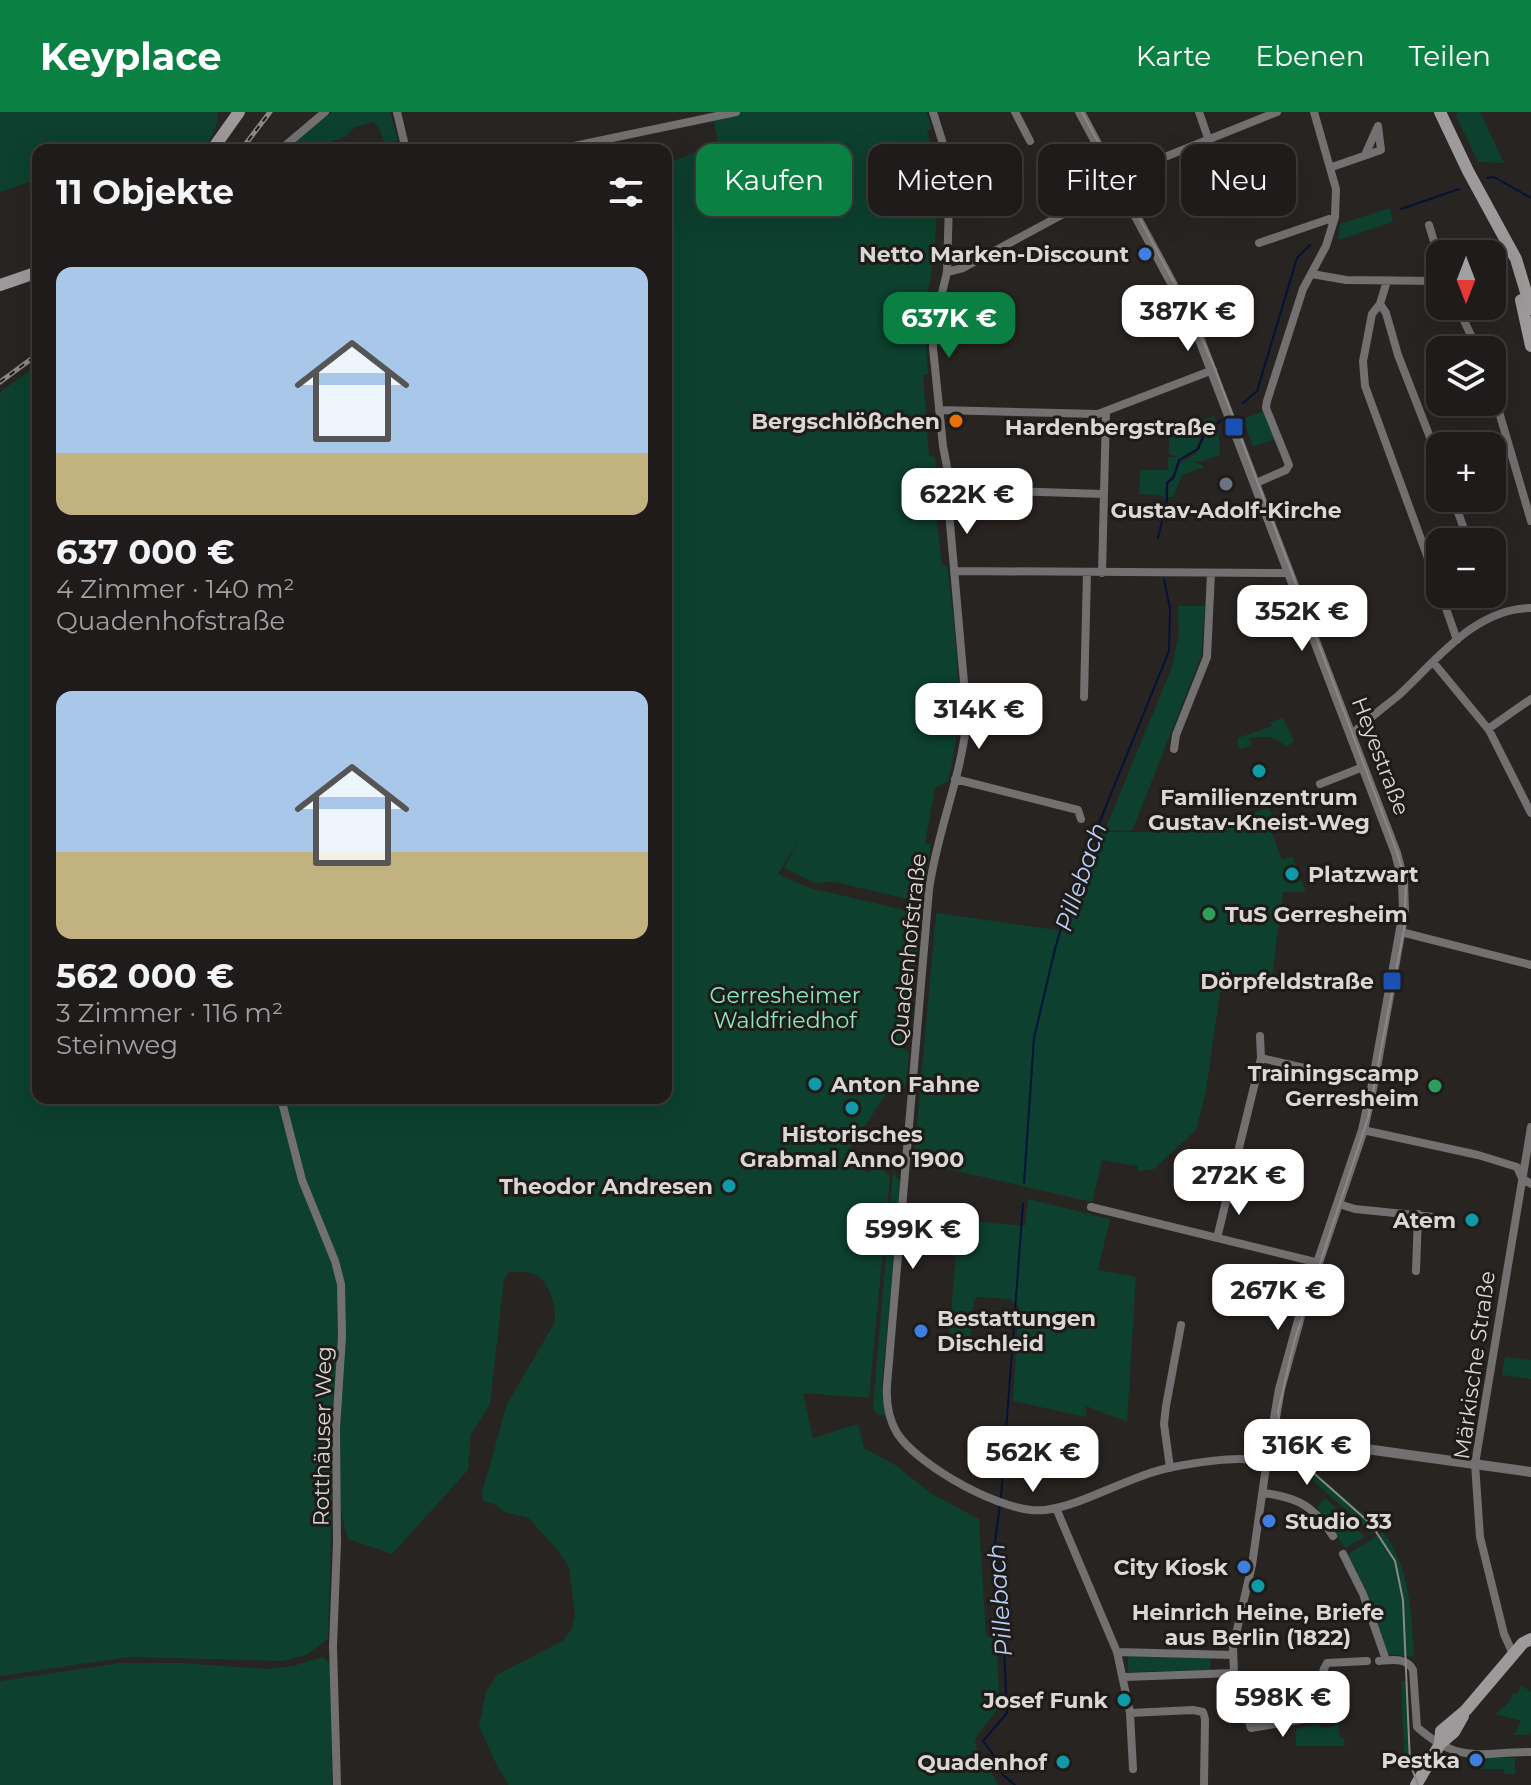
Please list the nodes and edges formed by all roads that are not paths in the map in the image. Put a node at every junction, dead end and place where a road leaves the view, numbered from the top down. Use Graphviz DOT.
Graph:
graph roads {
  1 [pos="239,112"];
  2 [pos="325,112"];
  3 [pos="397,112"];
  4 [pos="736,112"];
  5 [pos="933,112"];
  6 [pos="1015,112"];
  7 [pos="1080,112"];
  8 [pos="1199,112"];
  9 [pos="1277,112"];
  10 [pos="1314,112"];
  11 [pos="1440,112"];
  12 [pos="693,116"];
  13 [pos="1208,138"];
  14 [pos="1030,141"];
  15 [pos="216,144"];
  16 [pos="287,144"];
  17 [pos="405,144"];
  18 [pos="579,144"];
  19 [pos="1097,144"];
  20 [pos="1365,155"];
  21 [pos="1165,158"];
  22 [pos="1332,167"];
  23 [pos="1054,216"];
  24 [pos="1136,216"];
  25 [pos="1335,217"];
  26 [pos="1429,225"];
  27 [pos="1434,240"];
  28 [pos="1259,243"];
  29 [pos="947,272"];
  30 [pos="32,274"];
  31 [pos="1312,274"];
  32 [pos="1387,281"];
  33 [pos="1426,281"];
  34 [pos="0,285"];
  35 [pos="1380,304"];
  36 [pos="1528,309"];
  37 [pos="1531,326"];
  38 [pos="1531,346"];
  39 [pos="1213,370"];
  40 [pos="939,410"];
  41 [pos="1106,413"];
  42 [pos="1500,416"];
  43 [pos="1428,432"];
  44 [pos="1256,483"];
  45 [pos="947,489"];
  46 [pos="1103,494"];
  47 [pos="1458,512"];
  48 [pos="1531,521"];
  49 [pos="1424,545"];
  50 [pos="1426,551"];
  51 [pos="954,571"];
  52 [pos="1087,572"];
  53 [pos="1102,573"];
  54 [pos="1211,573"];
  55 [pos="1290,573"];
  56 [pos="1446,608"];
  57 [pos="1531,608"];
  58 [pos="1457,640"];
  59 [pos="1433,662"];
  60 [pos="1084,697"];
  61 [pos="1531,699"];
  62 [pos="1488,729"];
  63 [pos="1351,735"];
  64 [pos="1174,749"];
  65 [pos="1363,767"];
  66 [pos="955,779"];
  67 [pos="1320,784"];
  68 [pos="1531,813"];
  69 [pos="1081,819"];
  70 [pos="1401,932"];
  71 [pos="1531,965"];
  72 [pos="1260,1036"];
  73 [pos="1261,1058"];
  74 [pos="1344,1077"];
  75 [pos="283,1104"];
  76 [pos="1531,1127"];
  77 [pos="1363,1130"];
  78 [pos="1522,1178"];
  79 [pos="1531,1184"];
  80 [pos="1339,1204"];
  81 [pos="1091,1207"];
  82 [pos="1418,1214"];
  83 [pos="1444,1218"];
  84 [pos="1217,1238"];
  85 [pos="1319,1263"];
  86 [pos="1416,1271"];
  87 [pos="1181,1325"];
  88 [pos="1285,1448"];
  89 [pos="1267,1460"];
  90 [pos="1475,1464"];
  91 [pos="1170,1468"];
  92 [pos="1531,1472"];
  93 [pos="1264,1493"];
  94 [pos="1056,1508"];
  95 [pos="1333,1536"];
  96 [pos="1343,1554"];
  97 [pos="1531,1639"];
  98 [pos="1531,1647"];
  99 [pos="1117,1652"];
  100 [pos="1513,1654"];
  101 [pos="1233,1655"];
  102 [pos="1367,1661"];
  103 [pos="1234,1673"];
  104 [pos="1125,1677"];
  105 [pos="1130,1713"];
  106 [pos="1440,1744"];
  107 [pos="1531,1752"];
  108 [pos="1133,1769"];
  109 [pos="1423,1772"];
  110 [pos="337,1785"];
  111 [pos="1204,1785"];
  112 [pos="1416,1785"];
  113 [pos="1431,1785"];
  1 -- 15 [label="main road"];
  2 -- 16 [label="street"];
  3 -- 17 [label="street"];
  4 -- 12 [label="street"];
  5 -- 29 [label="street, Quadenhofstraße"];
  6 -- 14 [label="street"];
  7 -- 19 [label="street, Heyestraße"];
  8 -- 13 [label="street"];
  9 -- 13 [label="street"];
  10 -- 22 [label="street"];
  11 -- 36 [label="main road"];
  12 -- 18 [label="street"];
  13 -- 21 [label="street"];
  20 -- 22 [label="street"];
  22 -- 25 [label="street"];
  23 -- 29 [label="street"];
  24 -- 39 [label="street, Heyestraße"];
  25 -- 28 [label="street"];
  25 -- 31 [label="street"];
  26 -- 27 [label="street"];
  29 -- 40 [label="street, Quadenhofstraße"];
  30 -- 34 [label="main road"];
  31 -- 32 [label="street"];
  31 -- 44 [label="street"];
  32 -- 33 [label="street"];
  32 -- 35 [label="street"];
  35 -- 43 [label="street"];
  35 -- 49 [label="street"];
  36 -- 37 [label="main road"];
  36 -- 38 [label="main road"];
  39 -- 41 [label="street"];
  39 -- 44 [label="street, Heyestraße"];
  40 -- 41 [label="street"];
  40 -- 45 [label="street, Quadenhofstraße"];
  41 -- 46 [label="street"];
  42 -- 48 [label="street"];
  44 -- 55 [label="street, Heyestraße"];
  45 -- 46 [label="street"];
  45 -- 51 [label="street, Quadenhofstraße"];
  46 -- 53 [label="street"];
  47 -- 49 [label="street"];
  49 -- 50 [label="street"];
  51 -- 52 [label="street"];
  51 -- 66 [label="street, Quadenhofstraße"];
  52 -- 53 [label="street"];
  52 -- 60 [label="street"];
  53 -- 54 [label="street"];
  54 -- 55 [label="street"];
  54 -- 64 [label="street"];
  55 -- 63 [label="street, Heyestraße"];
  56 -- 58 [label="street"];
  57 -- 58 [label="street"];
  58 -- 59 [label="street"];
  59 -- 62 [label="street"];
  59 -- 63 [label="street"];
  61 -- 62 [label="street"];
  62 -- 68 [label="street"];
  63 -- 65 [label="street, Heyestraße"];
  65 -- 67 [label="street"];
  65 -- 70 [label="street, Heyestraße"];
  66 -- 69 [label="street"];
  66 -- 94 [label="street, Quadenhofstraße"];
  70 -- 71 [label="street"];
  70 -- 77 [label="street, Heyestraße"];
  72 -- 73 [label="street"];
  73 -- 74 [label="street"];
  73 -- 84 [label="street"];
  75 -- 110 [label="street, Rotthäuser Weg"];
  76 -- 78 [label="street, Märkische Straße"];
  77 -- 78 [label="street"];
  77 -- 80 [label="street, Heyestraße"];
  78 -- 79 [label="street"];
  78 -- 90 [label="street, Märkische Straße"];
  80 -- 82 [label="street"];
  80 -- 85 [label="street, Heyestraße"];
  81 -- 84 [label="street"];
  82 -- 83 [label="street"];
  82 -- 86 [label="street"];
  84 -- 85 [label="street"];
  85 -- 88 [label="street, Heyestraße"];
  87 -- 91 [label="street"];
  88 -- 89 [label="street"];
  88 -- 90 [label="street"];
  89 -- 91 [label="street"];
  89 -- 93 [label="street"];
  90 -- 92 [label="street"];
  90 -- 100 [label="street, Märkische Straße"];
  91 -- 94 [label="street"];
  93 -- 95 [label="street"];
  93 -- 101 [label="street"];
  94 -- 99 [label="street"];
  96 -- 106 [label="street"];
  97 -- 100 [label="main road"];
  98 -- 100 [label="main road"];
  99 -- 101 [label="street"];
  99 -- 104 [label="street"];
  100 -- 106 [label="main road"];
  101 -- 103 [label="street"];
  102 -- 103 [label="street"];
  103 -- 104 [label="street"];
  104 -- 105 [label="street"];
  105 -- 108 [label="street"];
  105 -- 111 [label="street"];
  106 -- 107 [label="street"];
  106 -- 109 [label="main road"];
  109 -- 112 [label="main road"];
  109 -- 113 [label="street"];
}
